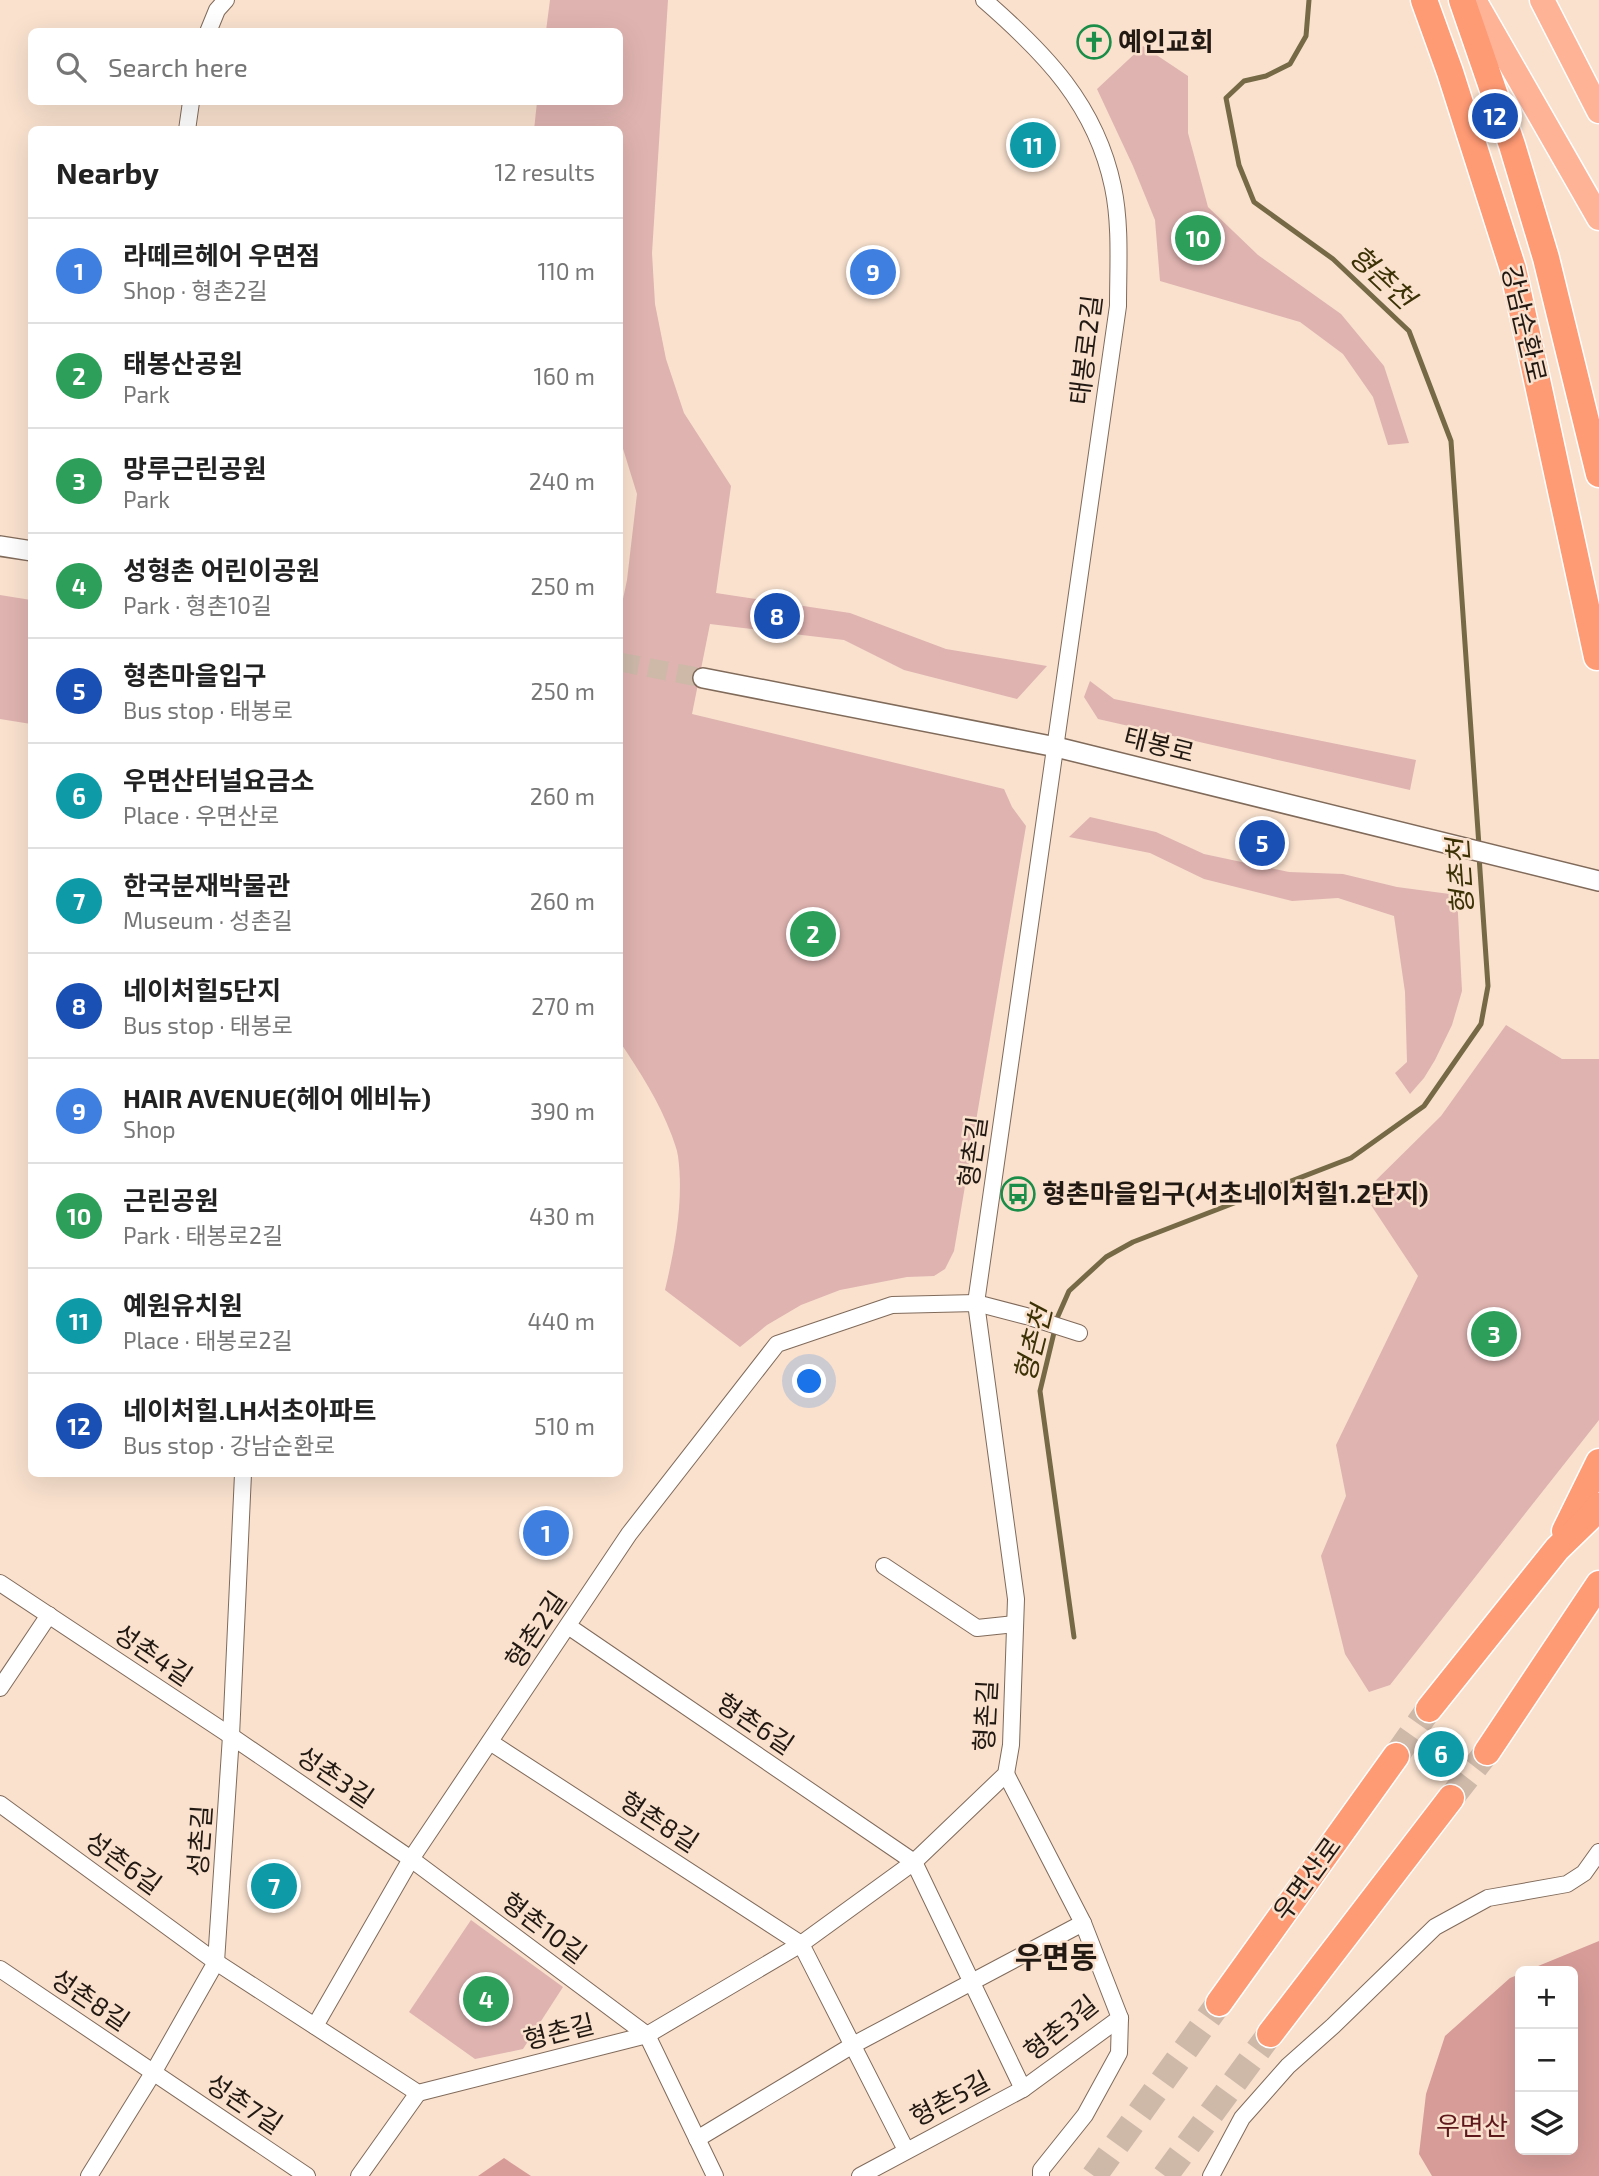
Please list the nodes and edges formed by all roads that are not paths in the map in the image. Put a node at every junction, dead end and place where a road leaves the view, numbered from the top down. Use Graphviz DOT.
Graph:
graph roads {
  1 [pos="226,0"];
  2 [pos="984,0"];
  3 [pos="1424,0"];
  4 [pos="1462,0"];
  5 [pos="1474,0"];
  6 [pos="1542,0"];
  7 [pos="209,28"];
  8 [pos="191,105"];
  9 [pos="1599,111"];
  10 [pos="188,126"];
  11 [pos="1599,218"];
  12 [pos="1599,474"];
  13 [pos="0,546"];
  14 [pos="28,550"];
  15 [pos="1597,657"];
  16 [pos="703,678"];
  17 [pos="1056,747"];
  18 [pos="1599,881"];
  19 [pos="976,1303"];
  20 [pos="1079,1333"];
  21 [pos="1599,1462"];
  22 [pos="243,1477"];
  23 [pos="1599,1506"];
  24 [pos="1557,1549"];
  25 [pos="884,1566"];
  26 [pos="0,1583"];
  27 [pos="1599,1584"];
  28 [pos="48,1615"];
  29 [pos="1015,1624"];
  30 [pos="568,1626"];
  31 [pos="0,1688"];
  32 [pos="1429,1709"];
  33 [pos="231,1736"];
  34 [pos="490,1742"];
  35 [pos="1487,1752"];
  36 [pos="1396,1756"];
  37 [pos="1006,1774"];
  38 [pos="1451,1798"];
  39 [pos="0,1804"];
  40 [pos="1599,1852"];
  41 [pos="411,1859"];
  42 [pos="914,1862"];
  43 [pos="1083,1923"];
  44 [pos="801,1944"];
  45 [pos="216,1962"];
  46 [pos="0,1969"];
  47 [pos="971,1981"];
  48 [pos="1219,2003"];
  49 [pos="1120,2018"];
  50 [pos="315,2026"];
  51 [pos="1270,2034"];
  52 [pos="647,2035"];
  53 [pos="853,2045"];
  54 [pos="153,2073"];
  55 [pos="1023,2089"];
  56 [pos="418,2093"];
  57 [pos="697,2138"];
  58 [pos="906,2150"];
  59 [pos="89,2176"];
  60 [pos="307,2176"];
  61 [pos="359,2176"];
  62 [pos="715,2176"];
  63 [pos="860,2176"];
  64 [pos="1041,2176"];
  65 [pos="1211,2176"];
  1 -- 7 [label="street"];
  2 -- 17 [label="street, 태봉로2길"];
  3 -- 15 [label="highway, 강남순환로"];
  4 -- 12 [label="highway, 강남순환로"];
  5 -- 11 [label="main road"];
  6 -- 9 [label="main road"];
  8 -- 10 [label="street"];
  13 -- 14 [label="street"];
  16 -- 17 [label="street, 태봉로"];
  17 -- 18 [label="street, 태봉로"];
  17 -- 19 [label="street, 형촌길"];
  19 -- 20 [label="street, 형촌2길"];
  19 -- 29 [label="street, 형촌길"];
  19 -- 30 [label="street, 형촌2길"];
  21 -- 24 [label="highway"];
  22 -- 33 [label="street, 성촌길"];
  23 -- 24 [label="highway"];
  24 -- 32 [label="highway"];
  25 -- 29 [label="street"];
  26 -- 28 [label="street, 성촌4길"];
  27 -- 35 [label="highway"];
  28 -- 31 [label="street"];
  28 -- 33 [label="street, 성촌4길"];
  29 -- 37 [label="street, 형촌길"];
  30 -- 34 [label="street, 형촌2길"];
  30 -- 42 [label="street, 형촌6길"];
  33 -- 41 [label="street, 성촌3길"];
  33 -- 45 [label="street, 성촌길"];
  34 -- 41 [label="street, 형촌2길"];
  34 -- 44 [label="street, 형촌8길"];
  36 -- 48 [label="highway, 우면산로"];
  37 -- 42 [label="street, 형촌길"];
  37 -- 43 [label="street, 형촌3길"];
  38 -- 51 [label="highway"];
  39 -- 45 [label="street, 성촌6길"];
  40 -- 65 [label="street"];
  41 -- 50 [label="street, 형촌2길"];
  41 -- 52 [label="street, 형촌10길"];
  42 -- 44 [label="street, 형촌길"];
  42 -- 47 [label="street, 형촌5길"];
  43 -- 47 [label="street"];
  43 -- 49 [label="street, 형촌3길"];
  44 -- 52 [label="street, 형촌길"];
  44 -- 53 [label="street"];
  45 -- 50 [label="street"];
  45 -- 54 [label="street, 성촌길"];
  46 -- 54 [label="street, 성촌8길"];
  47 -- 53 [label="street"];
  47 -- 55 [label="street, 형촌5길"];
  49 -- 55 [label="street, 형촌3길"];
  49 -- 64 [label="street"];
  50 -- 56 [label="street"];
  52 -- 56 [label="street, 형촌길"];
  52 -- 57 [label="street"];
  53 -- 57 [label="street"];
  53 -- 58 [label="street"];
  54 -- 59 [label="street, 성촌길"];
  54 -- 60 [label="street, 성촌7길"];
  55 -- 58 [label="street, 형촌5길"];
  56 -- 61 [label="street"];
  57 -- 62 [label="street"];
  58 -- 63 [label="street, 형촌5길"];
}
